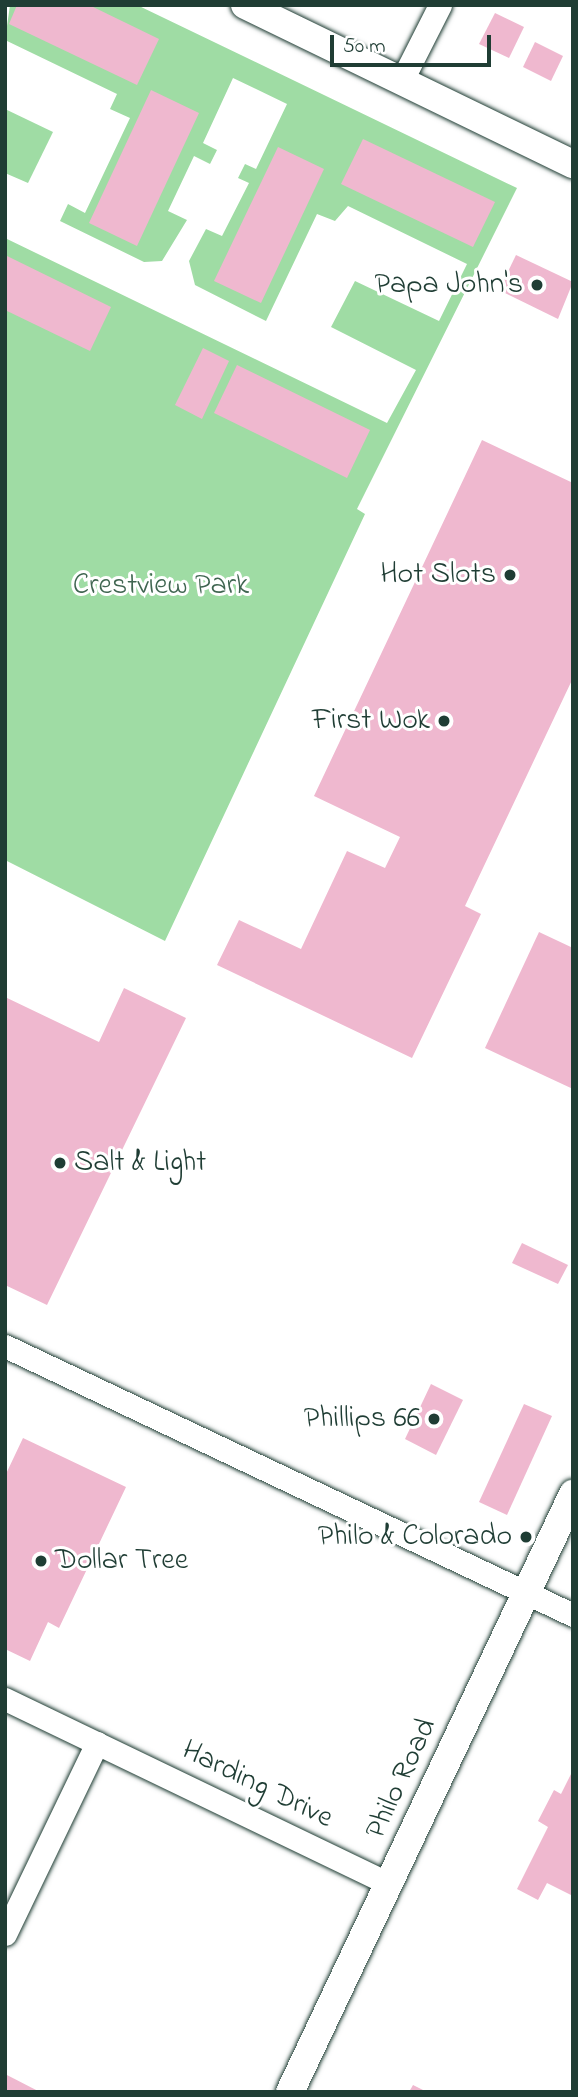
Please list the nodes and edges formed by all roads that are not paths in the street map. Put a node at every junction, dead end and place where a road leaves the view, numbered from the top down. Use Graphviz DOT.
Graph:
graph roads {
  1 [pos="245,5"];
  2 [pos="440,5"];
  3 [pos="401,82"];
  4 [pos="573,164"];
  5 [pos="5,1346"];
  6 [pos="573,1494"];
  7 [pos="526,1594"];
  8 [pos="573,1615"];
  9 [pos="5,1699"];
  10 [pos="97,1743"];
  11 [pos="389,1884"];
  12 [pos="5,1934"];
  13 [pos="290,2092"];
  1 -- 3 [label="main road"];
  2 -- 3 [label="street"];
  3 -- 4 [label="main road"];
  5 -- 7 [label="street"];
  6 -- 7 [label="main road, Philo Road"];
  7 -- 8 [label="street"];
  7 -- 11 [label="main road, Philo Road"];
  9 -- 10 [label="street, Harding Drive"];
  10 -- 11 [label="street, Harding Drive"];
  10 -- 12 [label="street"];
  11 -- 13 [label="main road, Philo Road"];
}
